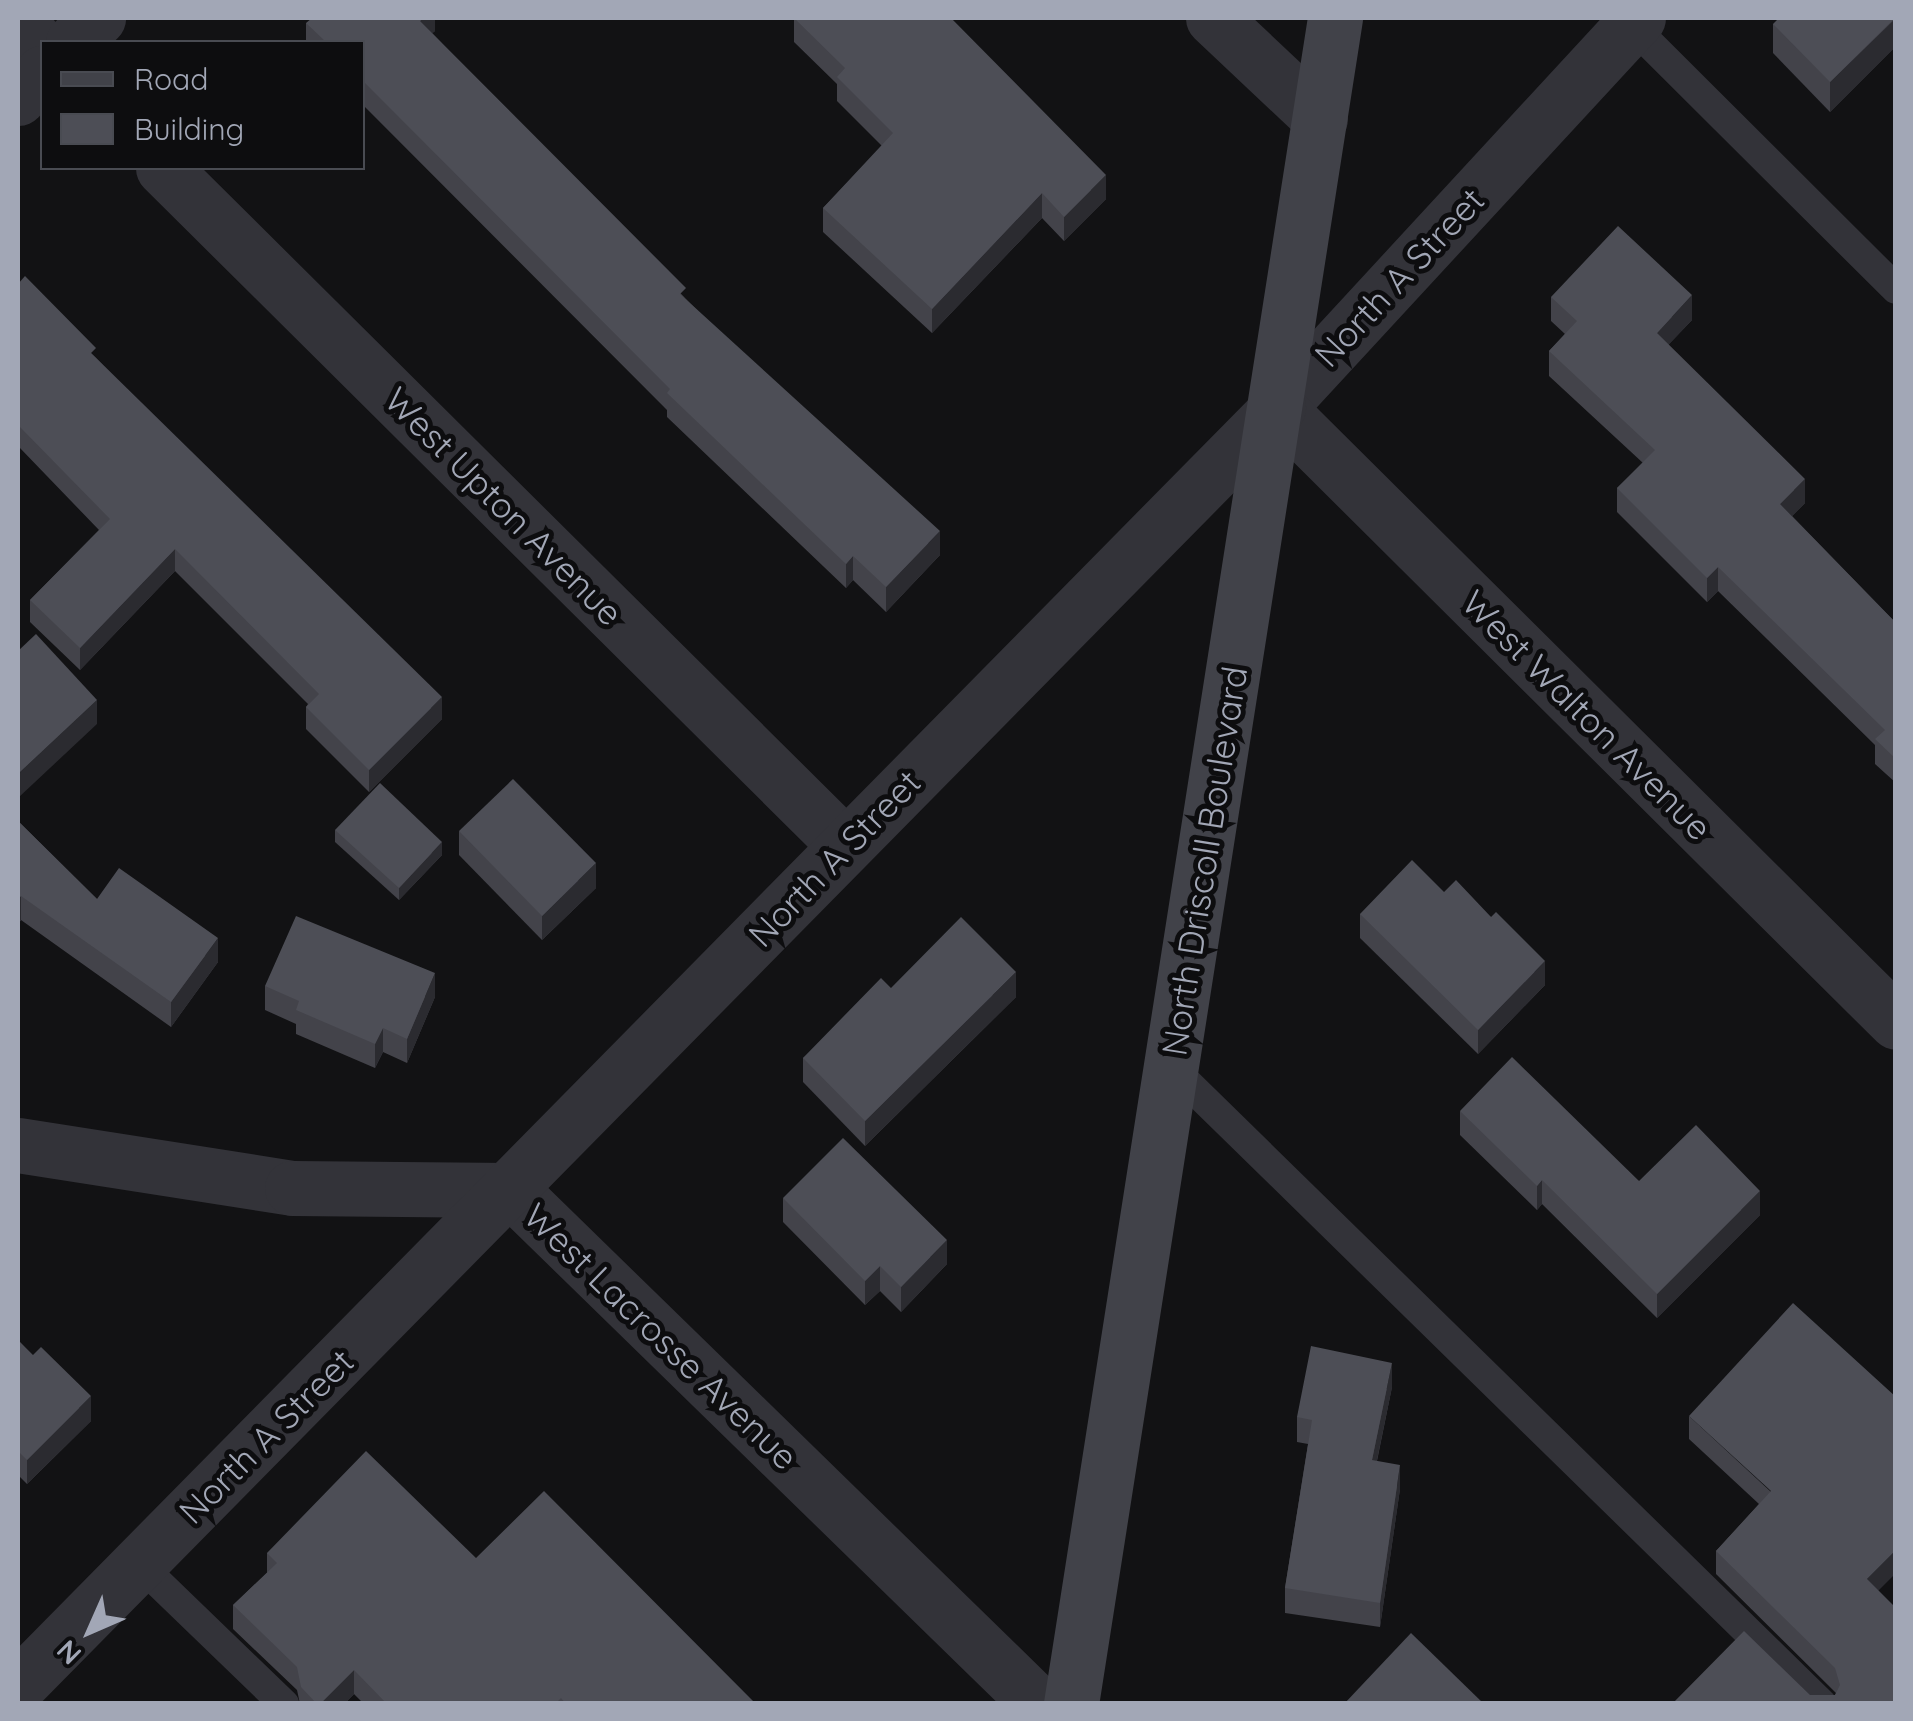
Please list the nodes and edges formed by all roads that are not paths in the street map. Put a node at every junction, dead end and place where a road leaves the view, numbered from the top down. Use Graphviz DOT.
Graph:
graph roads {
  1 [pos="98,18"];
  2 [pos="1212,18"];
  3 [pos="1336,18"];
  4 [pos="1634,21"];
  5 [pos="18,22"];
  6 [pos="75,40"];
  7 [pos="40,46"];
  8 [pos="40,75"];
  9 [pos="18,98"];
  10 [pos="1320,120"];
  11 [pos="165,170"];
  12 [pos="1896,289"];
  13 [pos="1278,408"];
  14 [pos="845,845"];
  15 [pos="1896,1022"];
  16 [pos="1171,1067"];
  17 [pos="18,1145"];
  18 [pos="510,1190"];
  19 [pos="139,1564"];
  20 [pos="18,1686"];
  21 [pos="284,1704"];
  22 [pos="1038,1704"];
  23 [pos="1072,1704"];
  24 [pos="1822,1704"];
  1 -- 6 [label="street"];
  2 -- 10 [label="street"];
  3 -- 10 [label="main road, North Driscoll Boulevard"];
  4 -- 12 [label="lane"];
  4 -- 13 [label="street, North A Street"];
  5 -- 7 [label="street"];
  8 -- 9 [label="street"];
  10 -- 13 [label="main road, North Driscoll Boulevard"];
  11 -- 14 [label="street, West Upton Avenue"];
  13 -- 14 [label="street, North A Street"];
  13 -- 15 [label="street, West Walton Avenue"];
  13 -- 16 [label="main road, North Driscoll Boulevard"];
  14 -- 18 [label="street, North A Street"];
  16 -- 23 [label="main road, North Driscoll Boulevard"];
  16 -- 24 [label="lane"];
  17 -- 18 [label="street, West Lacrosse Avenue"];
  18 -- 19 [label="street, North A Street"];
  18 -- 22 [label="street, West Lacrosse Avenue"];
  19 -- 20 [label="street, North A Street"];
  19 -- 21 [label="lane"];
}
